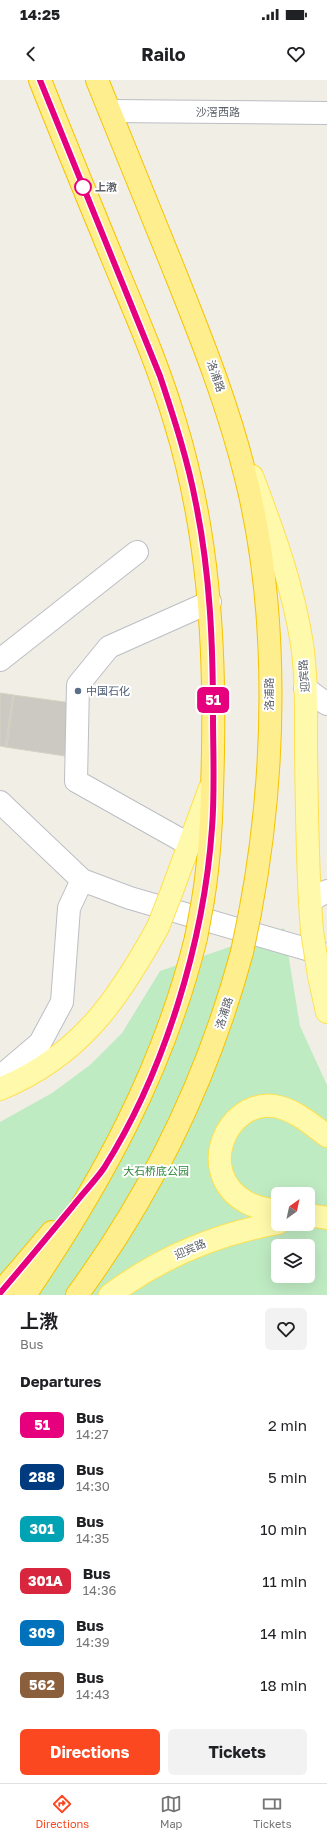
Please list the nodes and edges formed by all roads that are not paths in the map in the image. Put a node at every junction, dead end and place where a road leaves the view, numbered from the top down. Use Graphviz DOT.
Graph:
graph roads {
  1 [pos="40,80"];
  2 [pos="97,80"];
  3 [pos="110,111"];
  4 [pos="327,113"];
  5 [pos="208,354"];
  6 [pos="137,552"];
  7 [pos="210,602"];
  8 [pos="0,660"];
  9 [pos="306,688"];
  10 [pos="327,704"];
  11 [pos="213,782"];
  12 [pos="0,802"];
  13 [pos="190,845"];
  14 [pos="82,880"];
  15 [pos="321,896"];
  16 [pos="327,955"];
  17 [pos="327,1012"];
  18 [pos="0,1077"];
  19 [pos="0,1089"];
  20 [pos="327,1136"];
  21 [pos="103,1169"];
  22 [pos="271,1210"];
  23 [pos="315,1216"];
  24 [pos="327,1218"];
  25 [pos="315,1219"];
  26 [pos="271,1225"];
  27 [pos="0,1292"];
  28 [pos="25,1295"];
  29 [pos="77,1295"];
  30 [pos="110,1295"];
  1 -- 7 [label="highway"];
  2 -- 3 [label="highway, 洛浦路"];
  3 -- 4 [label="street, 沙滘西路"];
  3 -- 5 [label="highway, 洛浦路"];
  5 -- 9 [label="main road, 迎宾路"];
  5 -- 29 [label="highway, 洛浦路, bridge"];
  6 -- 8 [label="street"];
  7 -- 11 [label="highway"];
  7 -- 13 [label="street"];
  9 -- 10 [label="street"];
  9 -- 15 [label="main road, 迎宾路"];
  11 -- 13 [label="main road"];
  11 -- 21 [label="highway, bridge"];
  12 -- 14 [label="street"];
  13 -- 19 [label="main road, bridge"];
  14 -- 16 [label="street"];
  14 -- 18 [label="street"];
  15 -- 17 [label="main road, 迎宾路, bridge"];
  20 -- 22 [label="main road"];
  21 -- 27 [label="highway"];
  21 -- 28 [label="highway"];
  23 -- 24 [label="main road"];
  24 -- 25 [label="main road"];
  26 -- 30 [label="main road, 迎宾路"];
}
